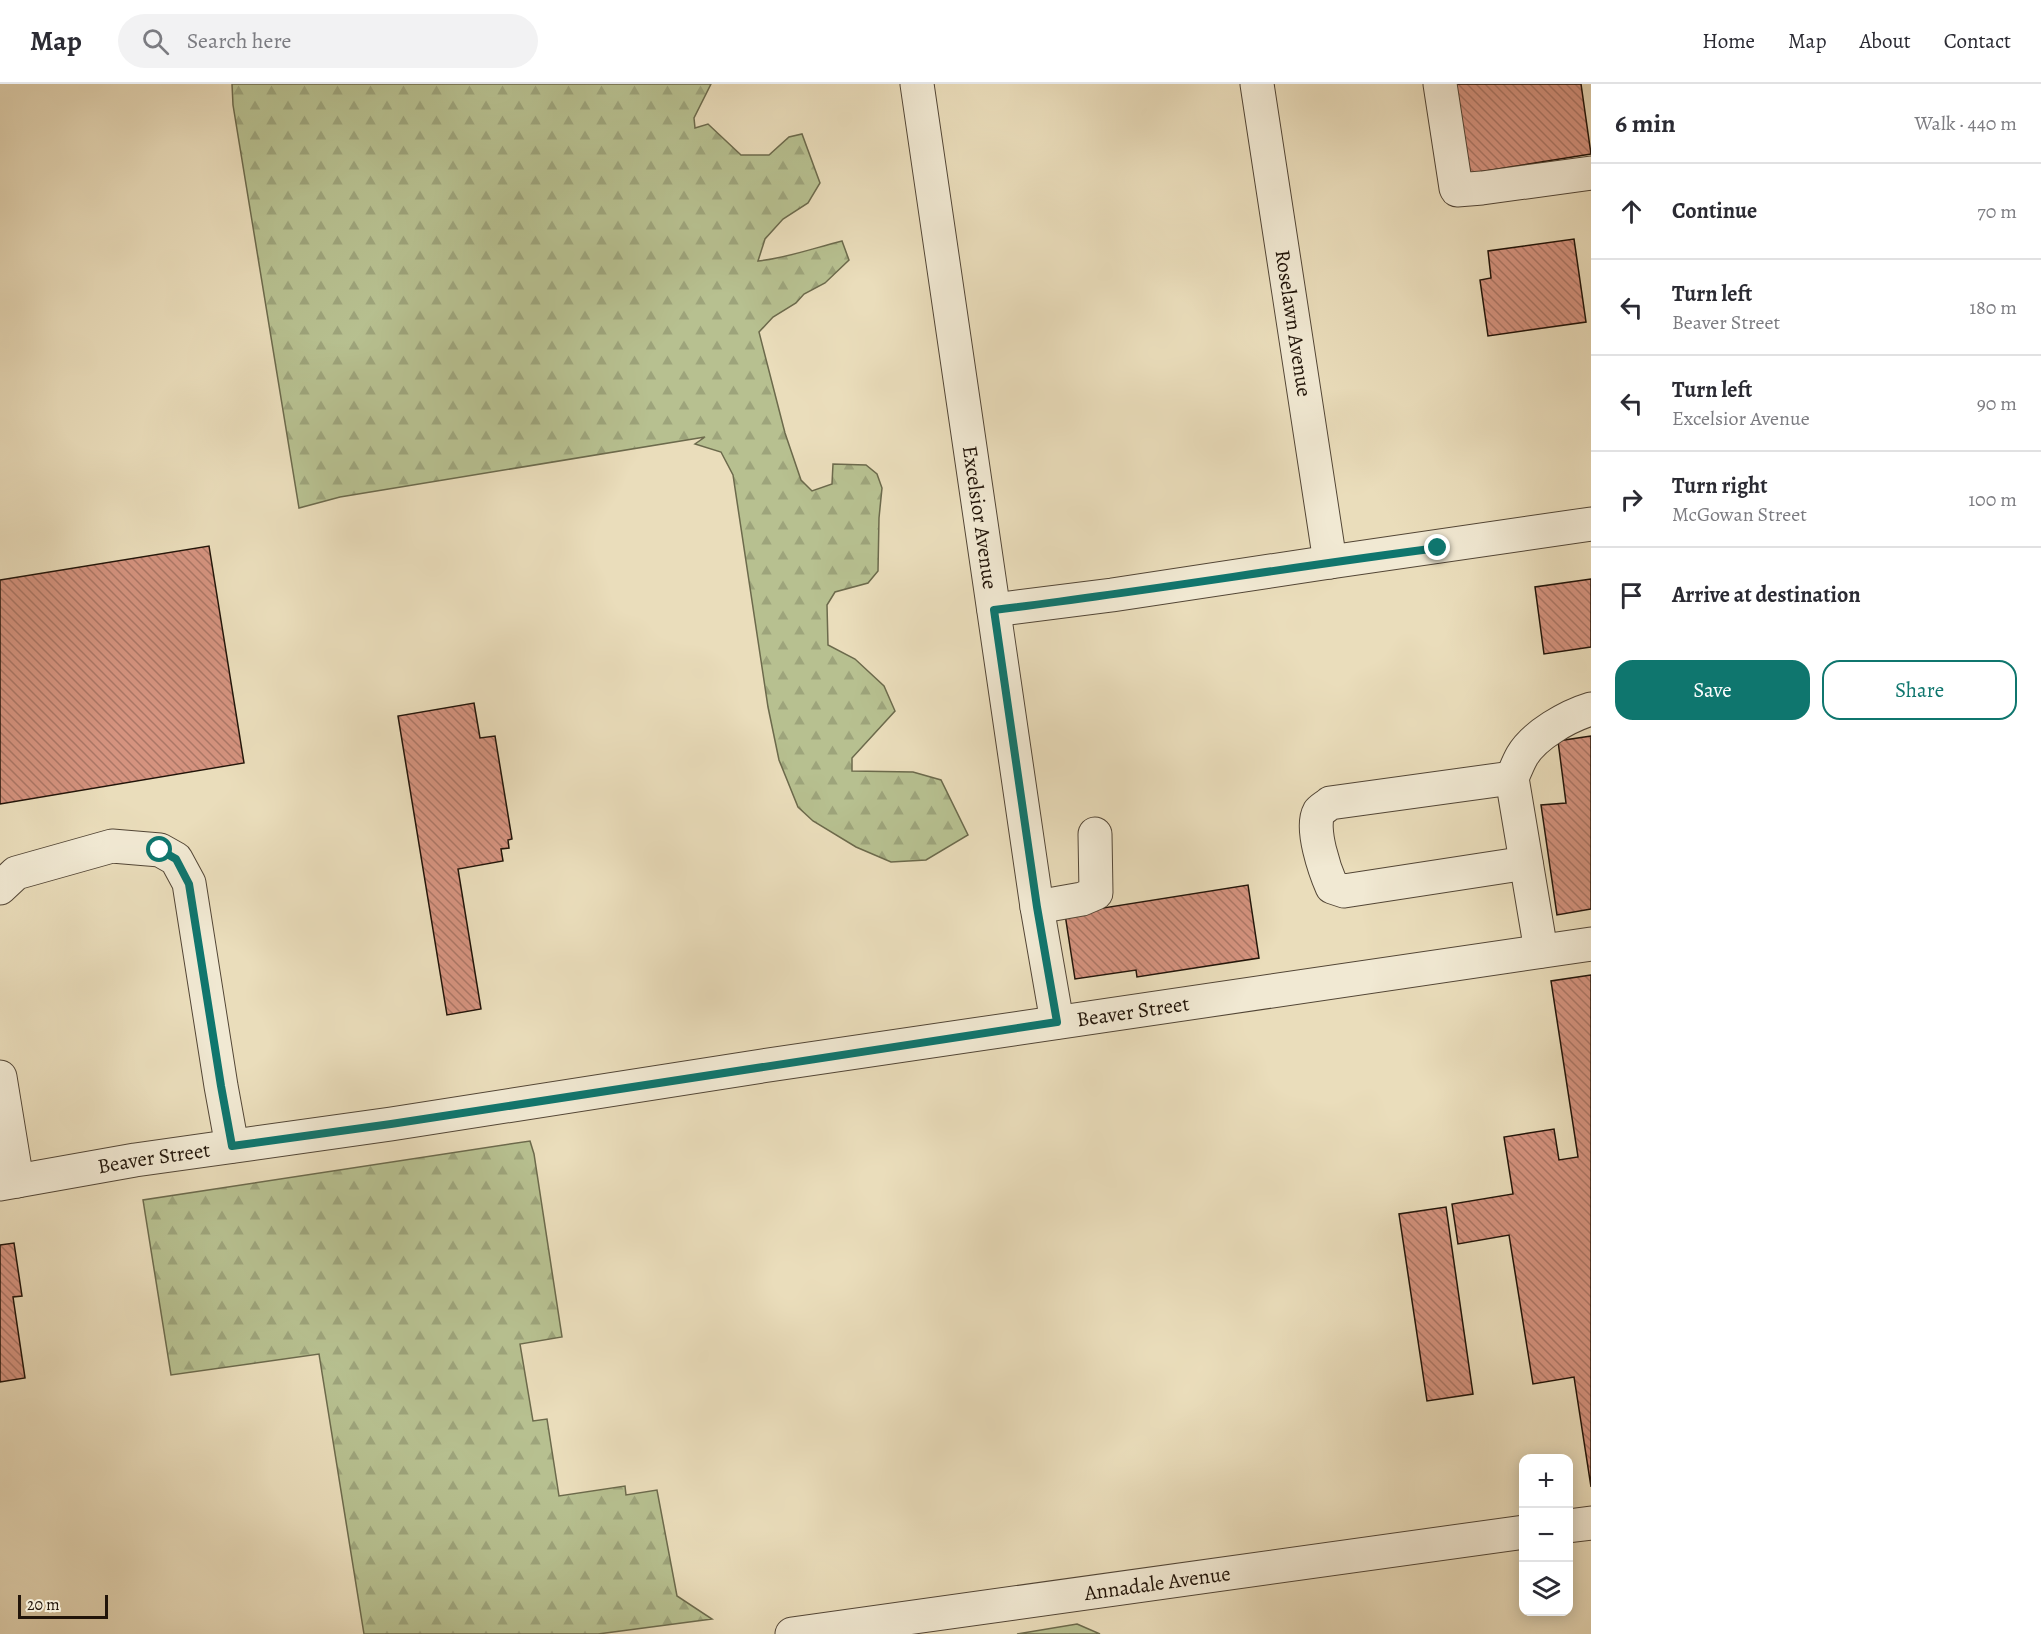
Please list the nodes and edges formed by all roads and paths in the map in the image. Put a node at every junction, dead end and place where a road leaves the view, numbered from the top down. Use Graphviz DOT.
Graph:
graph roads {
  1 [pos="917,84"];
  2 [pos="1257,84"];
  3 [pos="1440,84"];
  4 [pos="1591,173"];
  5 [pos="1591,524"];
  6 [pos="1330,562"];
  7 [pos="994,610"];
  8 [pos="1591,709"];
  9 [pos="1512,778"];
  10 [pos="1095,834"];
  11 [pos="1526,863"];
  12 [pos="0,888"];
  13 [pos="1037,907"];
  14 [pos="1591,944"];
  15 [pos="1541,951"];
  16 [pos="1057,1022"];
  17 [pos="0,1077"];
  18 [pos="232,1146"];
  19 [pos="8,1182"];
  20 [pos="1591,1523"];
  21 [pos="1573,1525"];
  22 [pos="1519,1533"];
  23 [pos="792,1634"];
  1 -- 7 [label="street, Excelsior Avenue"];
  2 -- 6 [label="street, Roselawn Avenue"];
  3 -- 4 [label="street"];
  5 -- 6 [label="street"];
  6 -- 7 [label="street"];
  7 -- 13 [label="street, Excelsior Avenue"];
  8 -- 9 [label="street"];
  9 -- 11 [label="street"];
  9 -- 11 [label="street"];
  10 -- 13 [label="street"];
  11 -- 15 [label="street"];
  12 -- 18 [label="street"];
  13 -- 16 [label="street, Excelsior Avenue"];
  14 -- 15 [label="street, Beaver Street"];
  15 -- 16 [label="street, Beaver Street"];
  16 -- 18 [label="street, Beaver Street"];
  17 -- 19 [label="street"];
  18 -- 19 [label="street, Beaver Street"];
  20 -- 21 [label="street"];
  22 -- 23 [label="street, Annadale Avenue"];
}
